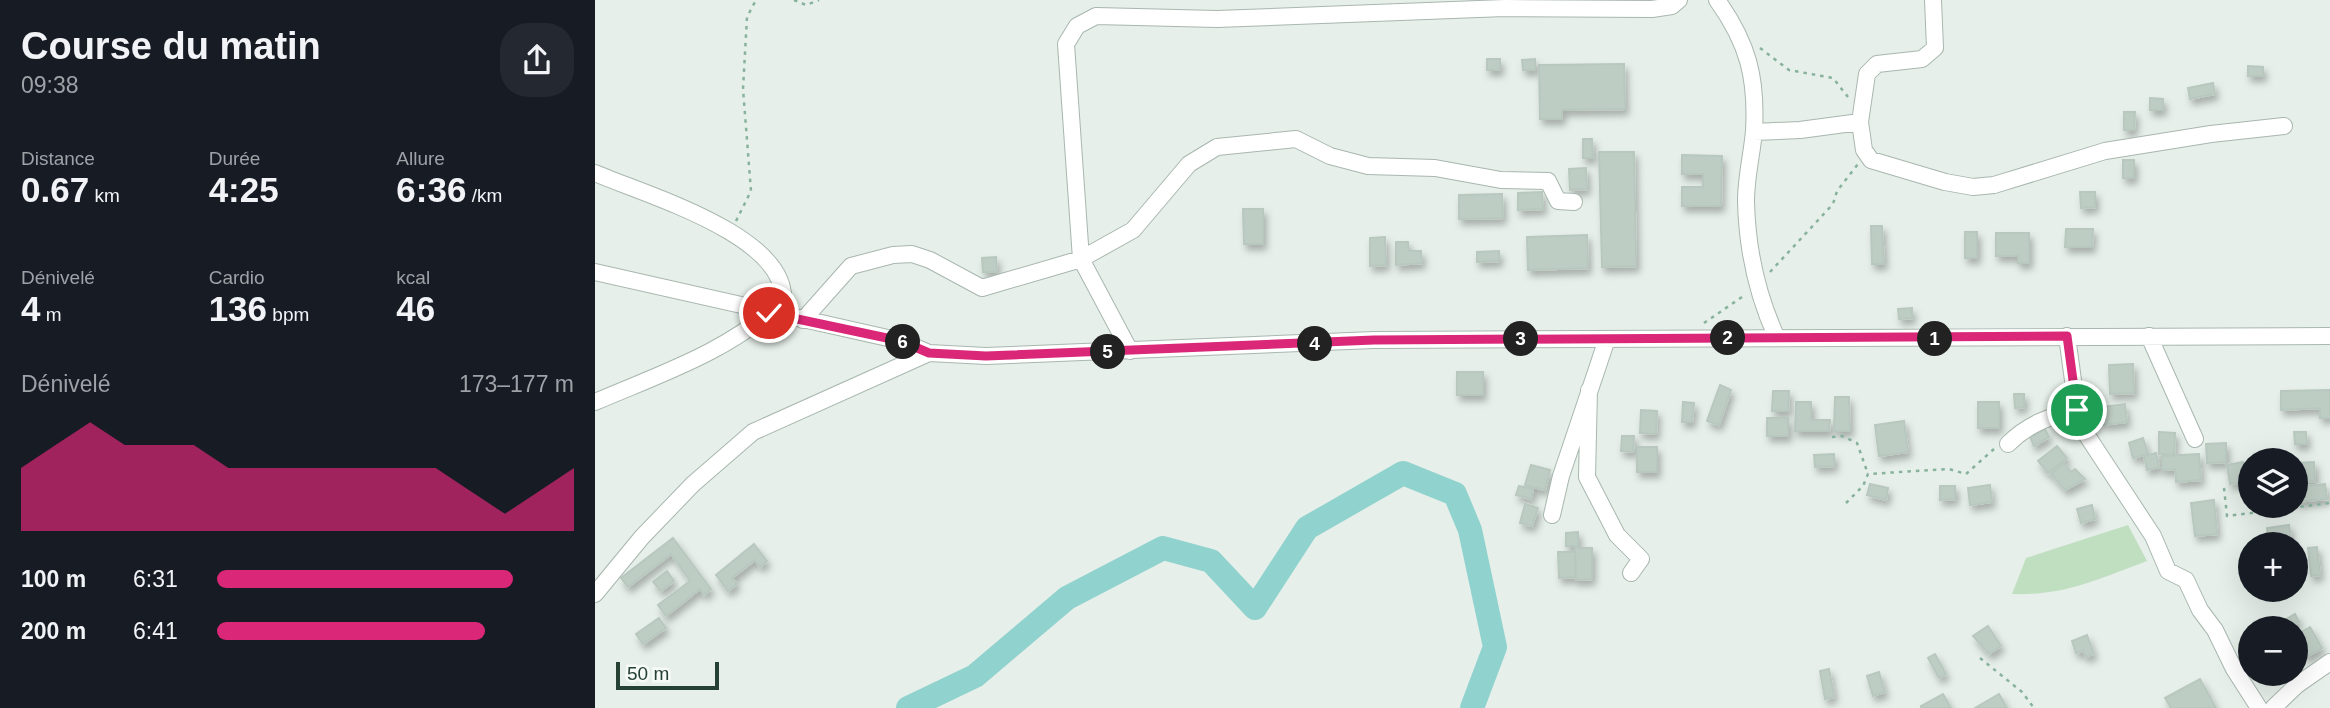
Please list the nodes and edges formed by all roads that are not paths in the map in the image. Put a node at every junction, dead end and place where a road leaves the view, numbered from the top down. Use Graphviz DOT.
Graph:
graph roads {
  1 [pos="1679,0"];
  2 [pos="1717,0"];
  3 [pos="1933,0"];
  4 [pos="1860,122"];
  5 [pos="2284,127"];
  6 [pos="1754,132"];
  7 [pos="595,173"];
  8 [pos="1574,202"];
  9 [pos="1081,260"];
  10 [pos="595,272"];
  11 [pos="769,313"];
  12 [pos="803,320"];
  13 [pos="2067,336"];
  14 [pos="2149,336"];
  15 [pos="2330,336"];
  16 [pos="1776,337"];
  17 [pos="1607,339"];
  18 [pos="1130,351"];
  19 [pos="929,353"];
  20 [pos="1589,390"];
  21 [pos="595,402"];
  22 [pos="2077,410"];
  23 [pos="2195,439"];
  24 [pos="2008,444"];
  25 [pos="1561,476"];
  26 [pos="1587,477"];
  27 [pos="1552,515"];
  28 [pos="1630,573"];
  29 [pos="595,594"];
  30 [pos="2330,662"];
  31 [pos="2259,708"];
  32 [pos="2273,708"];
  1 -- 9 [label="street"];
  2 -- 6 [label="street"];
  3 -- 4 [label="street"];
  4 -- 5 [label="street"];
  4 -- 6 [label="street"];
  6 -- 16 [label="street"];
  7 -- 11 [label="street"];
  8 -- 9 [label="street"];
  9 -- 12 [label="street"];
  9 -- 18 [label="street"];
  10 -- 11 [label="street"];
  11 -- 12 [label="street"];
  11 -- 21 [label="street"];
  12 -- 19 [label="street"];
  13 -- 14 [label="street"];
  13 -- 16 [label="street"];
  13 -- 22 [label="street"];
  14 -- 15 [label="street"];
  14 -- 23 [label="street"];
  16 -- 17 [label="street"];
  17 -- 18 [label="street"];
  17 -- 20 [label="street"];
  18 -- 19 [label="street"];
  19 -- 29 [label="street"];
  20 -- 25 [label="street"];
  20 -- 26 [label="street"];
  22 -- 24 [label="street"];
  22 -- 31 [label="street"];
  25 -- 26 [label="street"];
  25 -- 27 [label="street"];
  26 -- 28 [label="street"];
  30 -- 32 [label="street"];
}
